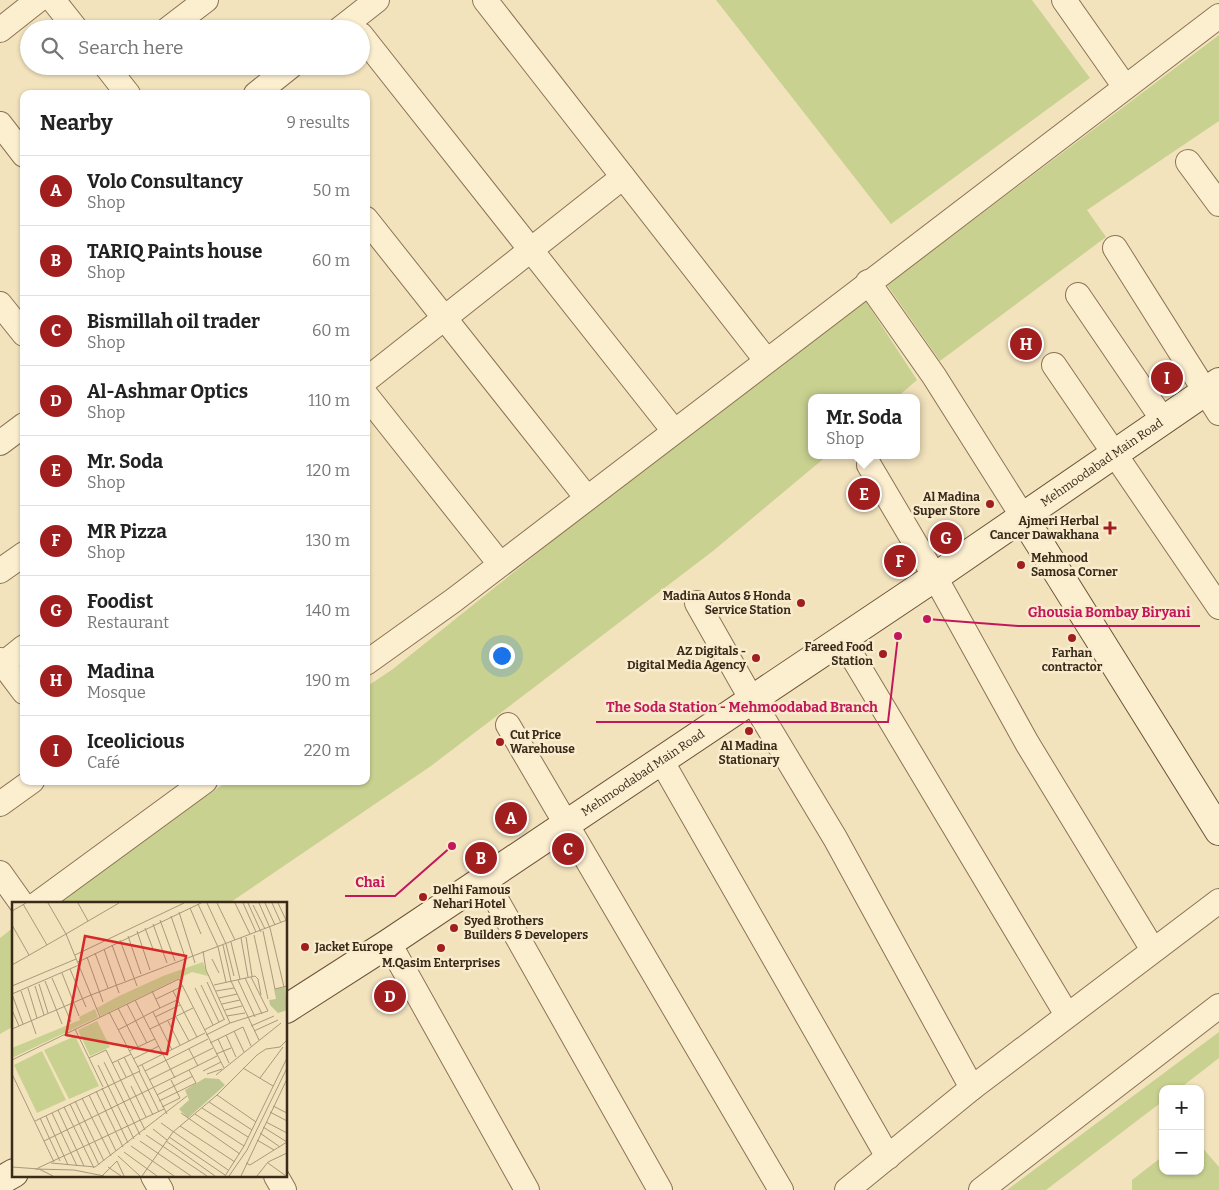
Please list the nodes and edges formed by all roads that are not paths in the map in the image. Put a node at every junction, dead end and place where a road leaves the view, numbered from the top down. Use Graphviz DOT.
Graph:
graph roads {
  1 [pos="38,0"];
  2 [pos="53,0"];
  3 [pos="206,0"];
  4 [pos="377,0"];
  5 [pos="485,0"];
  6 [pos="1064,0"];
  7 [pos="1219,16"];
  8 [pos="69,20"];
  9 [pos="180,20"];
  10 [pos="359,20"];
  11 [pos="0,30"];
  12 [pos="370,50"];
  13 [pos="116,75"];
  14 [pos="281,75"];
  15 [pos="1125,86"];
  16 [pos="126,90"];
  17 [pos="263,90"];
  18 [pos="0,124"];
  19 [pos="20,150"];
  20 [pos="1188,162"];
  21 [pos="623,177"];
  22 [pos="1219,204"];
  23 [pos="370,224"];
  24 [pos="1115,248"];
  25 [pos="530,249"];
  26 [pos="868,282"];
  27 [pos="1078,295"];
  28 [pos="0,304"];
  29 [pos="445,318"];
  30 [pos="20,329"];
  31 [pos="766,360"];
  32 [pos="1054,365"];
  33 [pos="370,377"];
  34 [pos="1214,396"];
  35 [pos="370,400"];
  36 [pos="1164,420"];
  37 [pos="20,428"];
  38 [pos="674,431"];
  39 [pos="0,443"];
  40 [pos="1114,454"];
  41 [pos="869,465"];
  42 [pos="587,498"];
  43 [pos="1023,517"];
  44 [pos="20,557"];
  45 [pos="500,564"];
  46 [pos="0,571"];
  47 [pos="935,577"];
  48 [pos="697,602"];
  49 [pos="1219,608"];
  50 [pos="842,639"];
  51 [pos="20,650"];
  52 [pos="370,660"];
  53 [pos="1,662"];
  54 [pos="20,687"];
  55 [pos="752,700"];
  56 [pos="508,725"];
  57 [pos="661,760"];
  58 [pos="26,785"];
  59 [pos="200,785"];
  60 [pos="0,804"];
  61 [pos="566,823"];
  62 [pos="1219,831"];
  63 [pos="0,873"];
  64 [pos="484,878"];
  65 [pos="1219,901"];
  66 [pos="21,902"];
  67 [pos="40,902"];
  68 [pos="389,943"];
  69 [pos="1153,950"];
  70 [pos="1219,1006"];
  71 [pos="288,1008"];
  72 [pos="1067,1015"];
  73 [pos="972,1088"];
  74 [pos="888,1156"];
  75 [pos="154,1178"];
  76 [pos="277,1178"];
  77 [pos="161,1190"];
  78 [pos="284,1190"];
  79 [pos="527,1190"];
  80 [pos="660,1190"];
  81 [pos="780,1190"];
  82 [pos="847,1190"];
  83 [pos="981,1190"];
  1 -- 11 [label="street"];
  2 -- 8 [label="street"];
  3 -- 9 [label="street"];
  4 -- 10 [label="street"];
  5 -- 21 [label="street"];
  6 -- 15 [label="street"];
  7 -- 15 [label="street"];
  12 -- 25 [label="street"];
  13 -- 16 [label="street"];
  14 -- 17 [label="street"];
  15 -- 26 [label="street"];
  18 -- 19 [label="street"];
  20 -- 22 [label="street"];
  21 -- 25 [label="street"];
  21 -- 31 [label="street"];
  23 -- 29 [label="street"];
  24 -- 34 [label="street"];
  25 -- 29 [label="street"];
  25 -- 38 [label="street"];
  26 -- 31 [label="street"];
  26 -- 43 [label="street"];
  27 -- 36 [label="street"];
  28 -- 30 [label="street"];
  29 -- 33 [label="street"];
  29 -- 42 [label="street"];
  31 -- 38 [label="street"];
  32 -- 40 [label="street"];
  34 -- 36 [label="main road, Mehmoodabad Main Road"];
  35 -- 45 [label="street"];
  36 -- 40 [label="main road, Mehmoodabad Main Road"];
  37 -- 39 [label="street"];
  38 -- 42 [label="street"];
  40 -- 43 [label="main road, Mehmoodabad Main Road"];
  40 -- 49 [label="street"];
  41 -- 47 [label="street"];
  42 -- 45 [label="street"];
  43 -- 47 [label="main road, Mehmoodabad Main Road"];
  43 -- 62 [label="main road"];
  44 -- 46 [label="street"];
  45 -- 52 [label="street"];
  47 -- 50 [label="main road, Mehmoodabad Main Road"];
  47 -- 69 [label="street"];
  48 -- 55 [label="street"];
  50 -- 55 [label="main road, Mehmoodabad Main Road"];
  50 -- 72 [label="street"];
  51 -- 53 [label="street"];
  53 -- 54 [label="street"];
  55 -- 57 [label="main road, Mehmoodabad Main Road"];
  55 -- 73 [label="street"];
  56 -- 61 [label="street"];
  57 -- 61 [label="main road, Mehmoodabad Main Road"];
  57 -- 74 [label="street"];
  58 -- 60 [label="street"];
  59 -- 67 [label="street"];
  61 -- 64 [label="main road, Mehmoodabad Main Road"];
  61 -- 81 [label="street"];
  63 -- 66 [label="street"];
  64 -- 68 [label="main road, Mehmoodabad Main Road"];
  64 -- 80 [label="street"];
  65 -- 69 [label="street"];
  68 -- 71 [label="main road, Mehmoodabad Main Road"];
  68 -- 79 [label="street"];
  69 -- 72 [label="street"];
  70 -- 83 [label="street"];
  72 -- 73 [label="street"];
  73 -- 74 [label="street"];
  74 -- 82 [label="street"];
  75 -- 77 [label="street"];
  76 -- 78 [label="street"];
}
